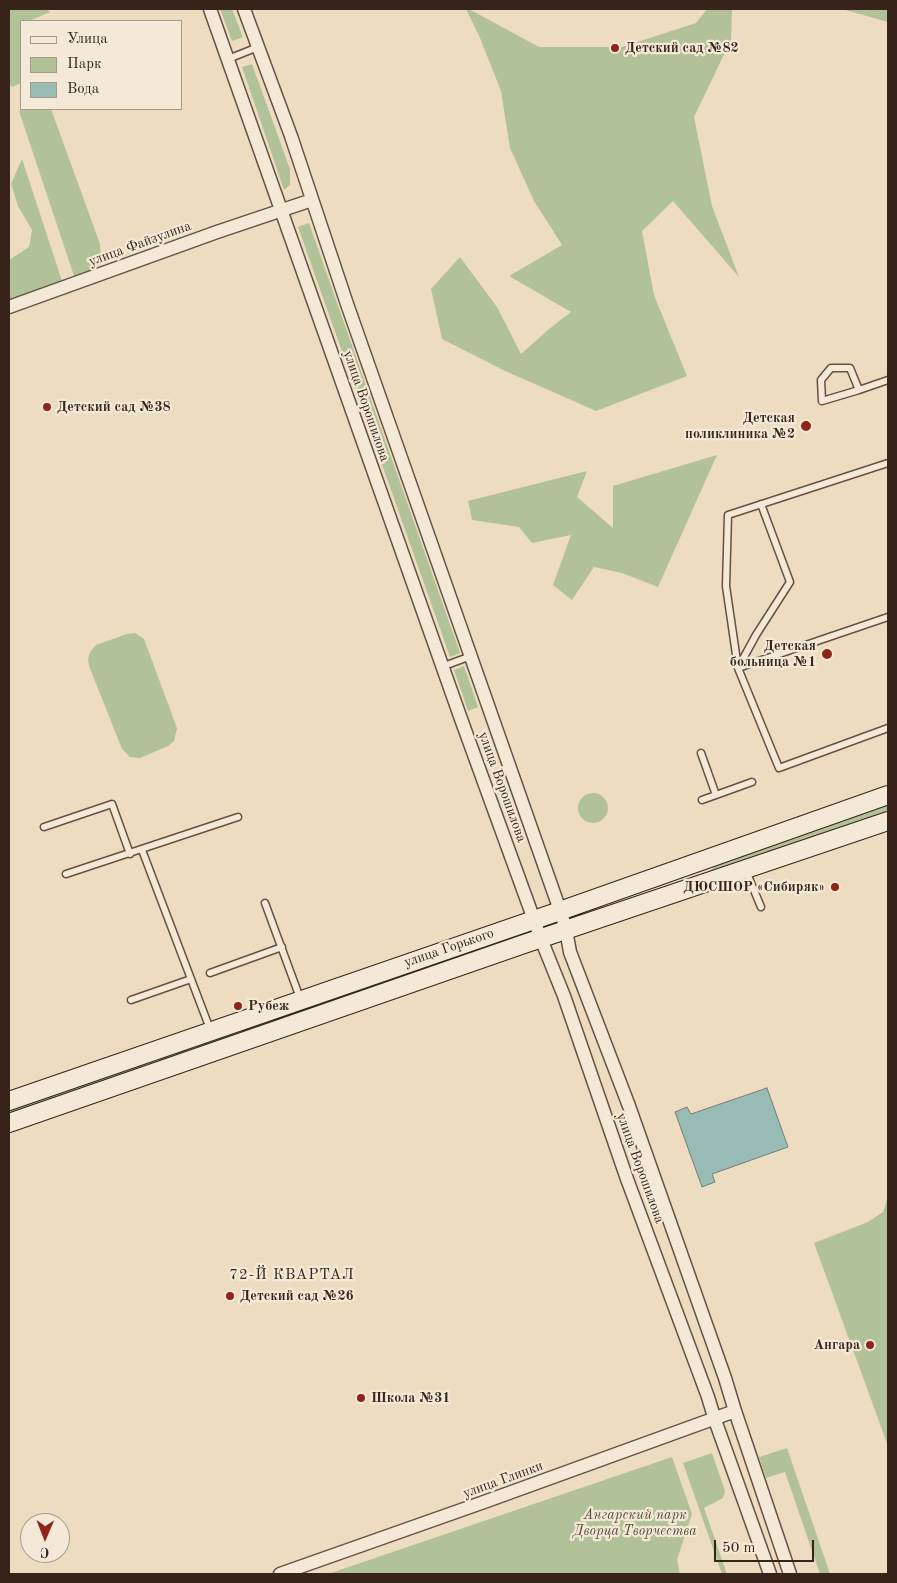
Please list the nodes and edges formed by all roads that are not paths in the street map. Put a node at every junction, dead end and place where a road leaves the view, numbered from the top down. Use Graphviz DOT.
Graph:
graph roads {
  1 [pos="210,9"];
  2 [pos="244,9"];
  3 [pos="258,47"];
  4 [pos="228,59"];
  5 [pos="312,200"];
  6 [pos="282,210"];
  7 [pos="9,307"];
  8 [pos="888,380"];
  9 [pos="858,390"];
  10 [pos="888,463"];
  11 [pos="761,504"];
  12 [pos="888,617"];
  13 [pos="471,656"];
  14 [pos="444,666"];
  15 [pos="738,668"];
  16 [pos="888,728"];
  17 [pos="700,752"];
  18 [pos="752,782"];
  19 [pos="888,794"];
  20 [pos="716,795"];
  21 [pos="702,800"];
  22 [pos="238,817"];
  23 [pos="888,821"];
  24 [pos="44,827"];
  25 [pos="142,850"];
  26 [pos="130,854"];
  27 [pos="746,870"];
  28 [pos="66,874"];
  29 [pos="265,903"];
  30 [pos="761,907"];
  31 [pos="560,911"];
  32 [pos="534,919"];
  33 [pos="566,930"];
  34 [pos="541,939"];
  35 [pos="282,947"];
  36 [pos="210,973"];
  37 [pos="191,979"];
  38 [pos="131,1000"];
  39 [pos="300,1000"];
  40 [pos="211,1030"];
  41 [pos="9,1101"];
  42 [pos="9,1123"];
  43 [pos="735,1412"];
  44 [pos="715,1420"];
  45 [pos="280,1574"];
  46 [pos="770,1574"];
  47 [pos="790,1574"];
  1 -- 4 [label="street, улица Ворошилова"];
  2 -- 3 [label="street, улица Ворошилова"];
  3 -- 4 [label="lane"];
  3 -- 5 [label="street, улица Ворошилова"];
  4 -- 6 [label="street, улица Ворошилова"];
  5 -- 6 [label="street, улица Файзулина"];
  5 -- 13 [label="street, улица Ворошилова"];
  6 -- 7 [label="street, улица Файзулина"];
  6 -- 14 [label="street, улица Ворошилова"];
  8 -- 9 [label="lane"];
  9 -- 9 [label="lane"];
  10 -- 11 [label="lane"];
  11 -- 15 [label="lane"];
  11 -- 15 [label="lane"];
  12 -- 15 [label="lane"];
  13 -- 14 [label="lane"];
  13 -- 31 [label="street, улица Ворошилова"];
  14 -- 32 [label="street, улица Ворошилова"];
  15 -- 16 [label="lane"];
  17 -- 20 [label="lane"];
  18 -- 20 [label="lane"];
  19 -- 31 [label="main road, улица Горького"];
  20 -- 21 [label="lane"];
  22 -- 25 [label="lane"];
  23 -- 27 [label="main road, улица Горького"];
  24 -- 26 [label="lane"];
  25 -- 26 [label="lane"];
  25 -- 37 [label="lane"];
  26 -- 28 [label="lane"];
  27 -- 30 [label="lane"];
  27 -- 33 [label="main road, улица Горького"];
  29 -- 35 [label="lane"];
  31 -- 32 [label="main road, улица Горького"];
  31 -- 33 [label="street, улица Ворошилова"];
  32 -- 34 [label="street, улица Ворошилова"];
  32 -- 39 [label="main road, улица Горького"];
  33 -- 34 [label="main road, улица Горького"];
  33 -- 43 [label="street, улица Ворошилова"];
  34 -- 42 [label="main road, улица Горького"];
  34 -- 44 [label="street, улица Ворошилова"];
  35 -- 36 [label="lane"];
  35 -- 39 [label="lane"];
  37 -- 38 [label="lane"];
  37 -- 40 [label="lane"];
  39 -- 40 [label="main road, улица Горького"];
  40 -- 41 [label="main road, улица Горького"];
  43 -- 44 [label="street, улица Глинки"];
  43 -- 47 [label="street, улица Ворошилова"];
  44 -- 45 [label="street, улица Глинки"];
  44 -- 46 [label="street, улица Ворошилова"];
}
